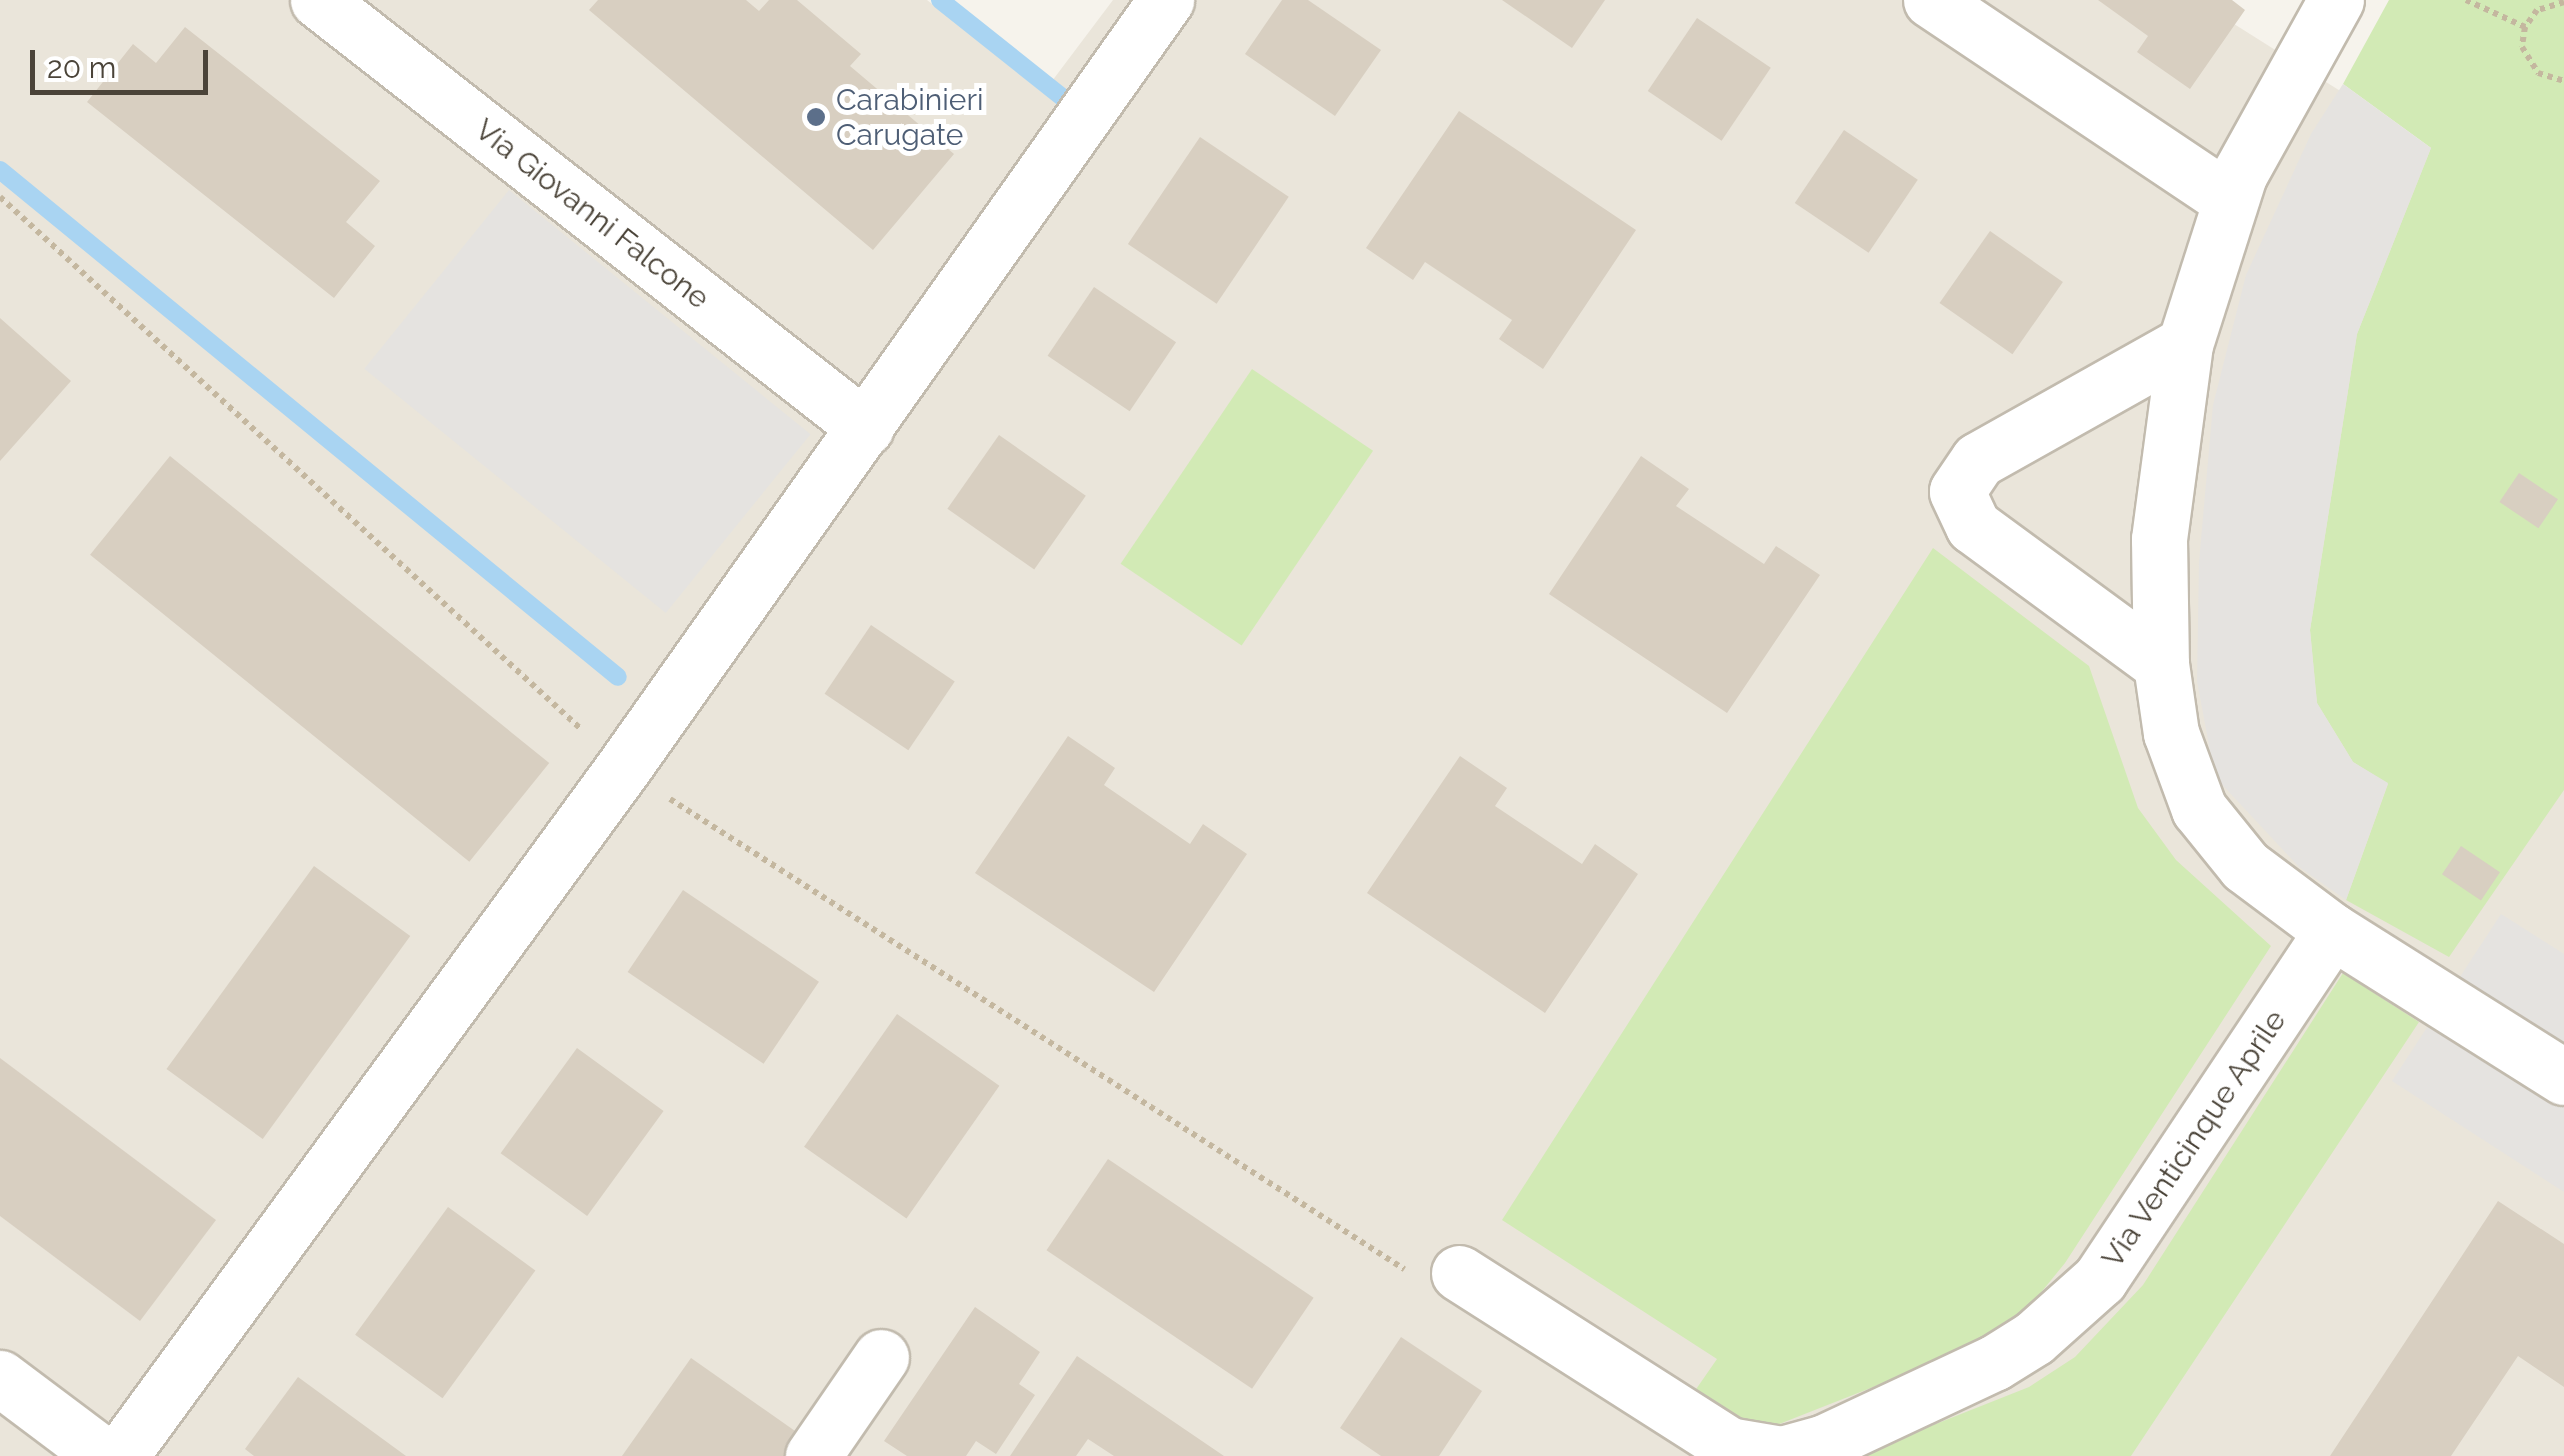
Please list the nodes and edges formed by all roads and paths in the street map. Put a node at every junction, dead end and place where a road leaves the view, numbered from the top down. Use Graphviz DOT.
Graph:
graph roads {
  1 [pos="318,0"];
  2 [pos="1166,0"];
  3 [pos="1931,0"];
  4 [pos="2336,0"];
  5 [pos="2466,0"];
  6 [pos="2564,2"];
  7 [pos="2525,27"];
  8 [pos="2564,81"];
  9 [pos="0,197"];
  10 [pos="2230,200"];
  11 [pos="2185,344"];
  12 [pos="866,428"];
  13 [pos="2161,664"];
  14 [pos="623,768"];
  15 [pos="2332,931"];
  16 [pos="2564,1078"];
  17 [pos="1459,1273"];
  18 [pos="882,1356"];
  19 [pos="0,1378"];
  20 [pos="104,1456"];
  21 [pos="120,1456"];
  22 [pos="814,1456"];
  1 -- 12 [label="street, Via Giovanni Falcone"];
  2 -- 12 [label="street"];
  3 -- 10 [label="street"];
  4 -- 10 [label="street"];
  5 -- 7 [label="path"];
  6 -- 7 [label="path"];
  7 -- 8 [label="path"];
  9 -- 14 [label="path"];
  10 -- 11 [label="street"];
  11 -- 13 [label="street"];
  11 -- 13 [label="street"];
  12 -- 14 [label="street"];
  13 -- 15 [label="street"];
  14 -- 17 [label="path"];
  14 -- 21 [label="street"];
  15 -- 16 [label="street"];
  15 -- 17 [label="street, Via Venticinque Aprile"];
  18 -- 22 [label="street"];
  19 -- 20 [label="street"];
}
